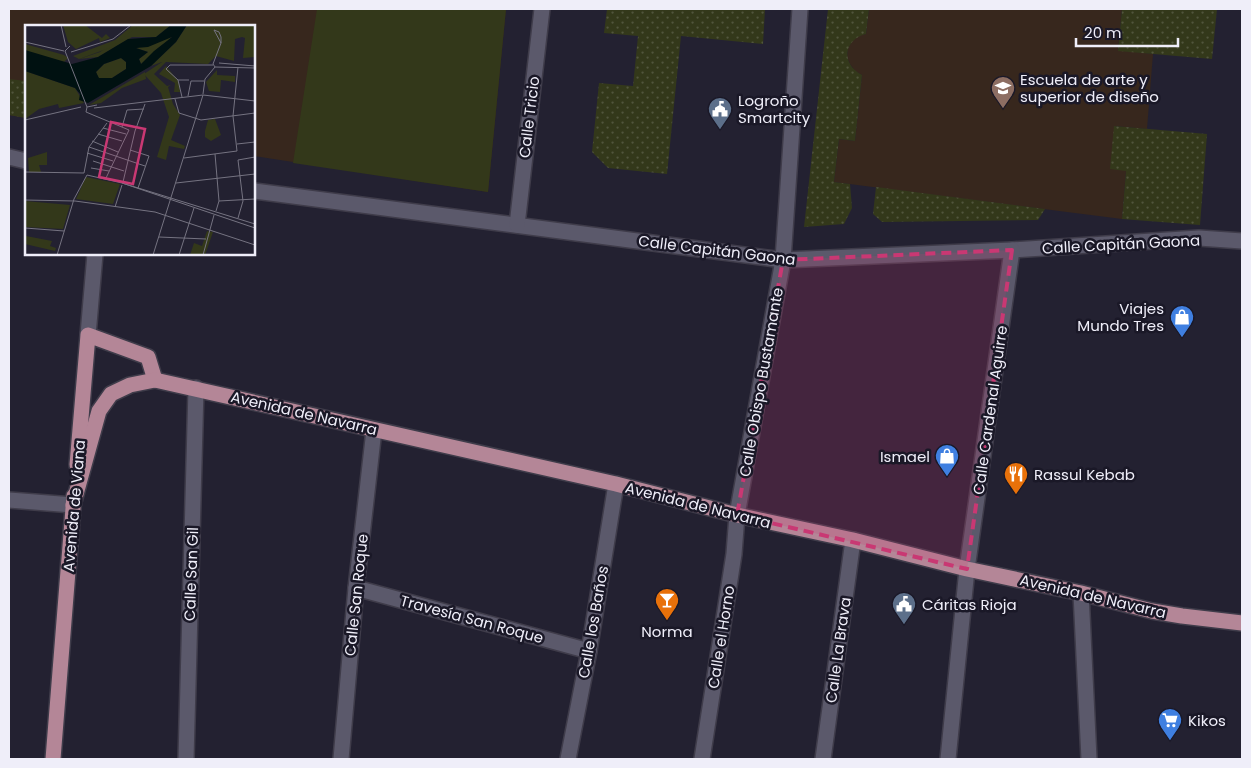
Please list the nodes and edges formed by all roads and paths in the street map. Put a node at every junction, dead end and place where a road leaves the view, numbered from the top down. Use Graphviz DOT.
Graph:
graph roads {
  1 [pos="542,9"];
  2 [pos="800,9"];
  3 [pos="9,157"];
  4 [pos="25,160"];
  5 [pos="255,191"];
  6 [pos="517,225"];
  7 [pos="1242,241"];
  8 [pos="1012,250"];
  9 [pos="95,255"];
  10 [pos="783,260"];
  11 [pos="88,335"];
  12 [pos="155,380"];
  13 [pos="196,388"];
  14 [pos="374,430"];
  15 [pos="616,484"];
  16 [pos="9,500"];
  17 [pos="74,504"];
  18 [pos="737,515"];
  19 [pos="854,540"];
  20 [pos="967,569"];
  21 [pos="356,588"];
  22 [pos="1081,593"];
  23 [pos="1242,623"];
  24 [pos="589,651"];
  25 [pos="53,759"];
  26 [pos="186,759"];
  27 [pos="341,759"];
  28 [pos="568,759"];
  29 [pos="702,759"];
  30 [pos="822,759"];
  31 [pos="948,759"];
  32 [pos="1089,759"];
  1 -- 6 [label="street, Calle Tricio"];
  2 -- 10 [label="street, Calle Obispo Bustamante"];
  3 -- 4 [label="street"];
  5 -- 6 [label="street, Calle Capitán Gaona"];
  6 -- 10 [label="street, Calle Capitán Gaona"];
  7 -- 8 [label="street, Calle Capitán Gaona"];
  8 -- 10 [label="street, Calle Capitán Gaona"];
  8 -- 20 [label="street, Calle Cardenal Aguirre"];
  9 -- 11 [label="street, Avenida de Viana"];
  10 -- 18 [label="street, Calle Obispo Bustamante"];
  11 -- 12 [label="main road"];
  11 -- 17 [label="main road, Avenida de Viana"];
  12 -- 13 [label="main road, Avenida de Navarra"];
  12 -- 17 [label="main road, Avenida de Navarra"];
  13 -- 14 [label="main road, Avenida de Navarra"];
  13 -- 26 [label="street, Calle San Gil"];
  14 -- 15 [label="main road, Avenida de Navarra"];
  14 -- 21 [label="street, Calle San Roque"];
  15 -- 18 [label="main road, Avenida de Navarra"];
  15 -- 24 [label="street, Calle los Baños"];
  16 -- 17 [label="street"];
  17 -- 25 [label="main road, Avenida de Viana"];
  18 -- 19 [label="main road, Avenida de Navarra"];
  18 -- 29 [label="street, Calle el Horno"];
  19 -- 20 [label="main road, Avenida de Navarra"];
  19 -- 30 [label="street, Calle La Brava"];
  20 -- 22 [label="main road, Avenida de Navarra"];
  20 -- 31 [label="street, Calle Cardenal Aguirre"];
  21 -- 24 [label="street, Travesía San Roque"];
  21 -- 27 [label="street, Calle San Roque"];
  22 -- 23 [label="main road, Avenida de Navarra"];
  22 -- 32 [label="street"];
  24 -- 28 [label="street, Calle los Baños"];
}
